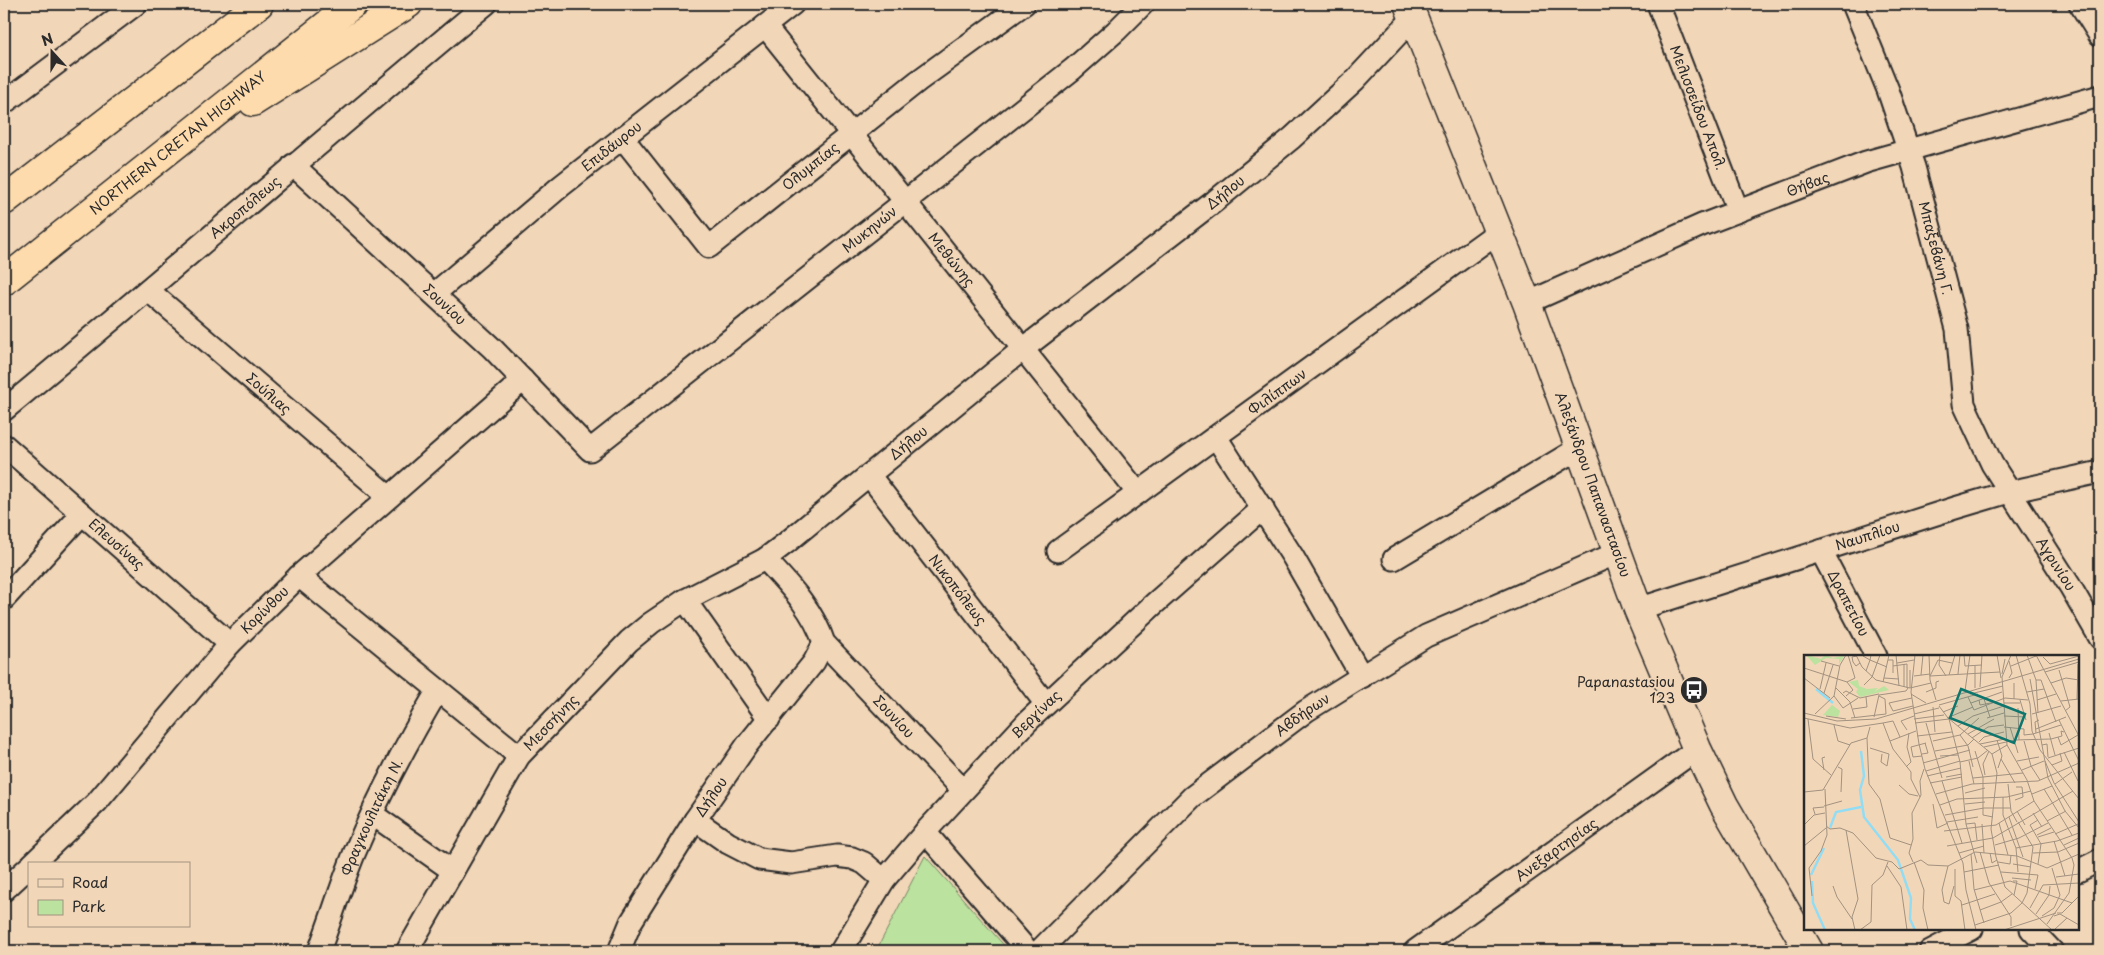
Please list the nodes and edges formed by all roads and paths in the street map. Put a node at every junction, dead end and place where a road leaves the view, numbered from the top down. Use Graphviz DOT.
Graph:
graph roads {
  1 [pos="136,4"];
  2 [pos="259,4"];
  3 [pos="353,4"];
  4 [pos="408,4"];
  5 [pos="486,4"];
  6 [pos="793,4"];
  7 [pos="1024,4"];
  8 [pos="1142,4"];
  9 [pos="1658,4"];
  10 [pos="1854,4"];
  11 [pos="2080,4"];
  12 [pos="1410,11"];
  13 [pos="765,26"];
  14 [pos="2100,36"];
  15 [pos="2100,96"];
  16 [pos="4,103"];
  17 [pos="851,136"];
  18 [pos="622,137"];
  19 [pos="171,148"];
  20 [pos="1908,149"];
  21 [pos="293,165"];
  22 [pos="4,201"];
  23 [pos="906,202"];
  24 [pos="1738,211"];
  25 [pos="1498,232"];
  26 [pos="4,281"];
  27 [pos="148,290"];
  28 [pos="434,294"];
  29 [pos="1527,303"];
  30 [pos="1023,349"];
  31 [pos="523,380"];
  32 [pos="4,410"];
  33 [pos="1216,437"];
  34 [pos="4,445"];
  35 [pos="1579,448"];
  36 [pos="590,450"];
  37 [pos="2100,472"];
  38 [pos="868,475"];
  39 [pos="2009,492"];
  40 [pos="1138,493"];
  41 [pos="389,497"];
  42 [pos="1263,508"];
  43 [pos="82,514"];
  44 [pos="1058,551"];
  45 [pos="1821,551"];
  46 [pos="1617,554"];
  47 [pos="1394,558"];
  48 [pos="765,559"];
  49 [pos="299,576"];
  50 [pos="4,599"];
  51 [pos="685,600"];
  52 [pos="1638,609"];
  53 [pos="2100,638"];
  54 [pos="824,643"];
  55 [pos="230,644"];
  56 [pos="1875,655"];
  57 [pos="1362,677"];
  58 [pos="438,690"];
  59 [pos="1046,704"];
  60 [pos="769,719"];
  61 [pos="1697,750"];
  62 [pos="519,756"];
  63 [pos="963,790"];
  64 [pos="372,814"];
  65 [pos="695,820"];
  66 [pos="924,832"];
  67 [pos="2100,860"];
  68 [pos="34,862"];
  69 [pos="28,868"];
  70 [pos="2079,870"];
  71 [pos="453,871"];
  72 [pos="884,880"];
  73 [pos="4,890"];
  74 [pos="1970,930"];
  75 [pos="2032,930"];
  76 [pos="843,950"];
  77 [pos="319,951"];
  78 [pos="407,951"];
  79 [pos="619,951"];
  80 [pos="1028,951"];
  81 [pos="1039,951"];
  82 [pos="1415,951"];
  83 [pos="1809,951"];
  84 [pos="1930,951"];
  85 [pos="2052,951"];
  1 -- 16 [label="street"];
  2 -- 22 [label="highway"];
  3 -- 19 [label="highway, NORTHERN CRETAN HIGHWAY"];
  4 -- 19 [label="highway"];
  5 -- 21 [label="street, Ακροπόλεως"];
  6 -- 13 [label="street, Επιδάυρου"];
  7 -- 17 [label="street, Ολυμπίας"];
  8 -- 23 [label="street, Μυκηνών"];
  9 -- 24 [label="street, Μελισσείδου Απολ."];
  10 -- 20 [label="street, Μπαξεβάνη Γ."];
  11 -- 14 [label="street"];
  12 -- 25 [label="main road, Αλεξάνδρου Παπαναστασίου"];
  12 -- 30 [label="street, Δήλου"];
  13 -- 17 [label="street, Μεθώνης"];
  13 -- 18 [label="street, Επιδάυρου"];
  15 -- 20 [label="street, Θήβας"];
  17 -- 18 [label="street, Ολυμπίας"];
  17 -- 23 [label="street, Μεθώνης"];
  18 -- 28 [label="street, Επιδάυρου"];
  19 -- 26 [label="highway, NORTHERN CRETAN HIGHWAY"];
  20 -- 24 [label="street, Θήβας"];
  20 -- 39 [label="street, Μπαξεβάνη Γ."];
  21 -- 27 [label="street, Ακροπόλεως"];
  21 -- 28 [label="street, Σουνίου"];
  23 -- 30 [label="street, Μεθώνης"];
  23 -- 36 [label="street, Μυκηνών"];
  24 -- 29 [label="street, Θήβας"];
  25 -- 29 [label="main road, Αλεξάνδρου Παπαναστασίου"];
  25 -- 33 [label="street, Φιλίππων"];
  27 -- 32 [label="street, Ακροπόλεως"];
  27 -- 41 [label="street, Σούλιας"];
  28 -- 31 [label="street, Σουνίου"];
  29 -- 35 [label="main road, Αλεξάνδρου Παπαναστασίου"];
  30 -- 38 [label="street, Δήλου"];
  30 -- 40 [label="street, Μεθώνης"];
  31 -- 36 [label="street, Σουνίου"];
  31 -- 41 [label="street, Κορίνθου"];
  33 -- 40 [label="street, Φιλίππων"];
  33 -- 42 [label="street"];
  34 -- 43 [label="street, Ελευσίνας"];
  35 -- 46 [label="main road, Αλεξάνδρου Παπαναστασίου"];
  35 -- 47 [label="street"];
  37 -- 39 [label="street, Ναυπλίου"];
  38 -- 48 [label="street, Δήλου"];
  38 -- 59 [label="street, Νικοπόλεως"];
  39 -- 45 [label="street, Ναυπλίου"];
  39 -- 53 [label="street, Αγρινίου"];
  40 -- 44 [label="street, Φιλίππων"];
  41 -- 49 [label="street, Κορίνθου"];
  42 -- 57 [label="street"];
  42 -- 59 [label="street, Βεργίνας"];
  43 -- 50 [label="street"];
  43 -- 55 [label="street, Ελευσίνας"];
  45 -- 52 [label="street, Ναυπλίου"];
  45 -- 56 [label="street, Δραπετίου"];
  46 -- 52 [label="main road, Αλεξάνδρου Παπαναστασίου"];
  46 -- 57 [label="street, Αβδήρων"];
  48 -- 51 [label="street, Μεσσήνης"];
  48 -- 54 [label="street"];
  49 -- 55 [label="street, Κορίνθου"];
  49 -- 58 [label="street"];
  51 -- 60 [label="street"];
  51 -- 62 [label="street, Μεσσήνης"];
  52 -- 61 [label="main road, Αλεξάνδρου Παπαναστασίου"];
  54 -- 60 [label="street, Δήλου"];
  54 -- 63 [label="street, Σουνίου"];
  55 -- 68 [label="street, Κορίνθου"];
  57 -- 81 [label="street, Αβδήρων"];
  58 -- 62 [label="street"];
  58 -- 64 [label="street, Φραγκουλιτάκη Ν."];
  59 -- 63 [label="street, Βεργίνας"];
  60 -- 65 [label="street, Δήλου"];
  61 -- 82 [label="street, Ανεξαρτησίας"];
  61 -- 83 [label="main road, Αλεξάνδρου Παπαναστασίου"];
  62 -- 71 [label="street, Μεσσήνης"];
  63 -- 66 [label="street, Βεργίνας"];
  64 -- 71 [label="street"];
  64 -- 77 [label="street, Φραγκουλιτάκη Ν."];
  65 -- 72 [label="street"];
  65 -- 79 [label="street, Δήλου"];
  66 -- 72 [label="street, Βεργίνας"];
  66 -- 80 [label="street"];
  67 -- 70 [label="street"];
  69 -- 73 [label="street"];
  71 -- 78 [label="street, Μεσσήνης"];
  72 -- 76 [label="street, Βεργίνας"];
  74 -- 84 [label="street"];
  75 -- 85 [label="street"];
}
